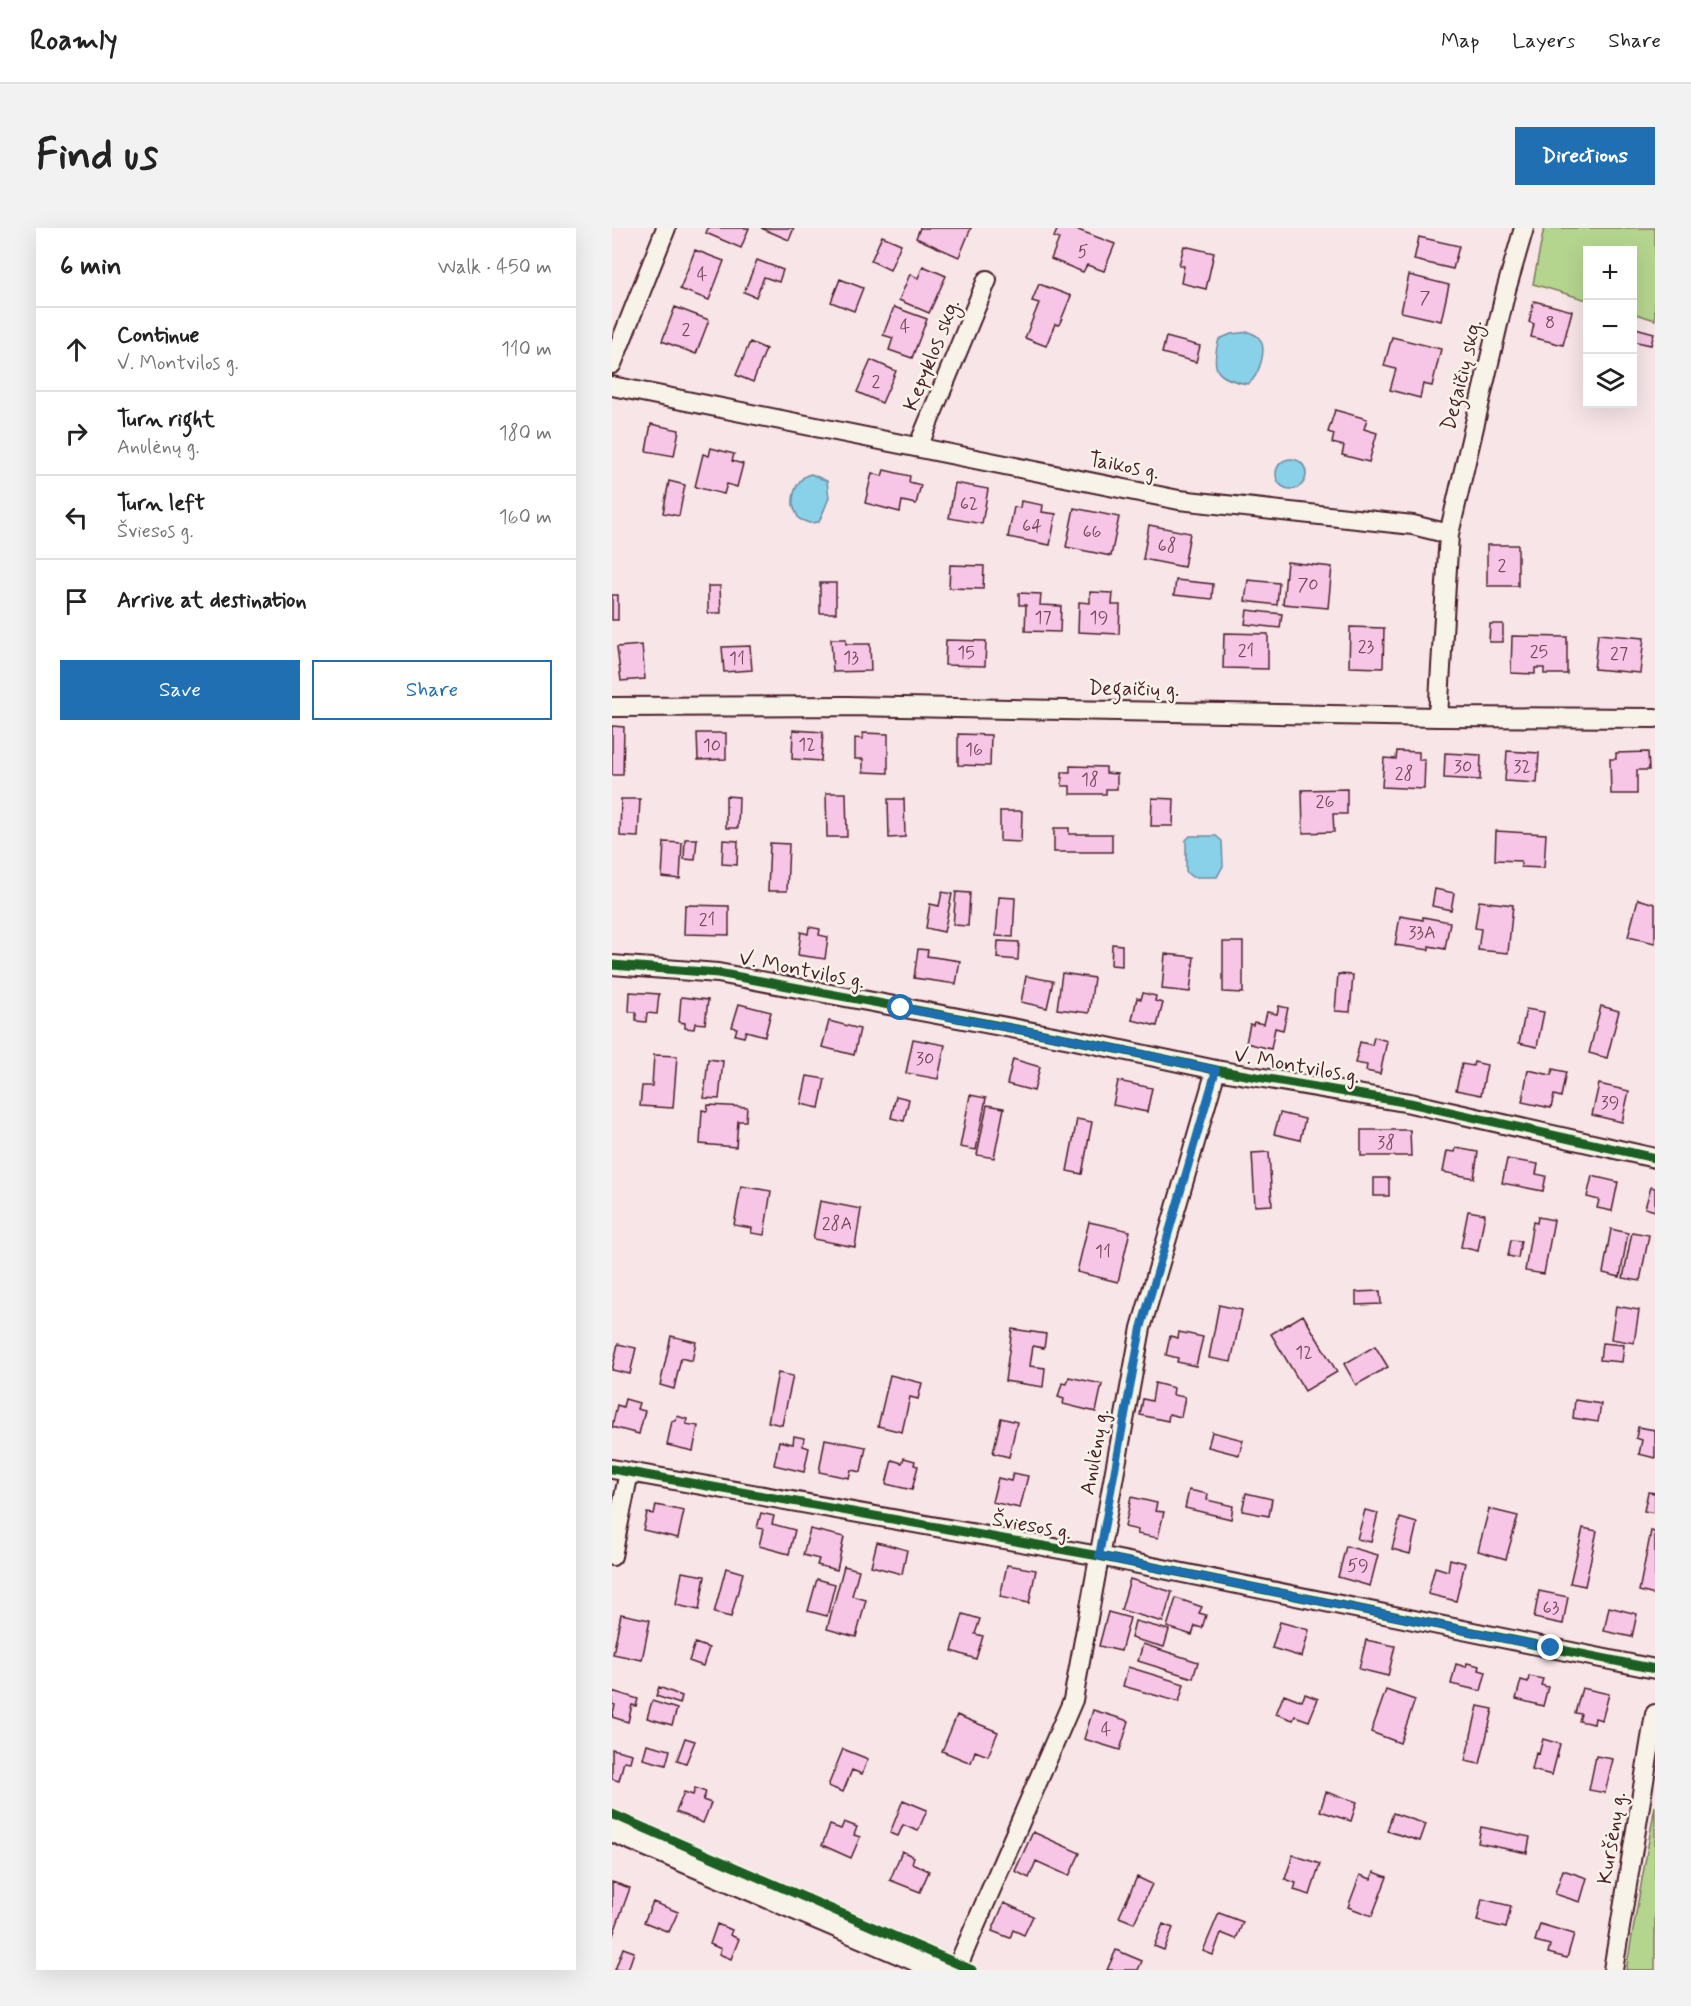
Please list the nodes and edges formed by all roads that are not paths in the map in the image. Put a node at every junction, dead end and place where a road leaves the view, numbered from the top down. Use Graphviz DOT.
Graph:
graph roads {
  1 [pos="666,228"];
  2 [pos="1524,228"];
  3 [pos="987,280"];
  4 [pos="612,364"];
  5 [pos="612,387"];
  6 [pos="918,447"];
  7 [pos="1449,534"];
  8 [pos="612,707"];
  9 [pos="1438,717"];
  10 [pos="1655,718"];
  11 [pos="612,964"];
  12 [pos="1216,1070"];
  13 [pos="1655,1158"];
  14 [pos="620,1471"];
  15 [pos="612,1556"];
  16 [pos="1099,1556"];
  17 [pos="1655,1669"];
  18 [pos="1655,1714"];
  19 [pos="612,1829"];
  20 [pos="943,1970"];
  21 [pos="956,1970"];
  22 [pos="1613,1970"];
  1 -- 4 [label="street"];
  2 -- 7 [label="street, Degaičių skg."];
  3 -- 6 [label="street, Kepyklos skg."];
  5 -- 6 [label="street, Taikos g."];
  6 -- 7 [label="street, Taikos g."];
  7 -- 9 [label="street"];
  8 -- 9 [label="street, Degaičių g."];
  9 -- 10 [label="street, Degaičių g."];
  11 -- 12 [label="street, V. Montvilos g."];
  12 -- 13 [label="street, V. Montvilos g."];
  12 -- 16 [label="street, Anulėnų g."];
  14 -- 15 [label="street"];
  14 -- 16 [label="street, Šviesos g."];
  16 -- 17 [label="street, Šviesos g."];
  16 -- 21 [label="street, Anulėnų g."];
  18 -- 22 [label="street, Kuršėnų g."];
  19 -- 20 [label="main road"];
}
